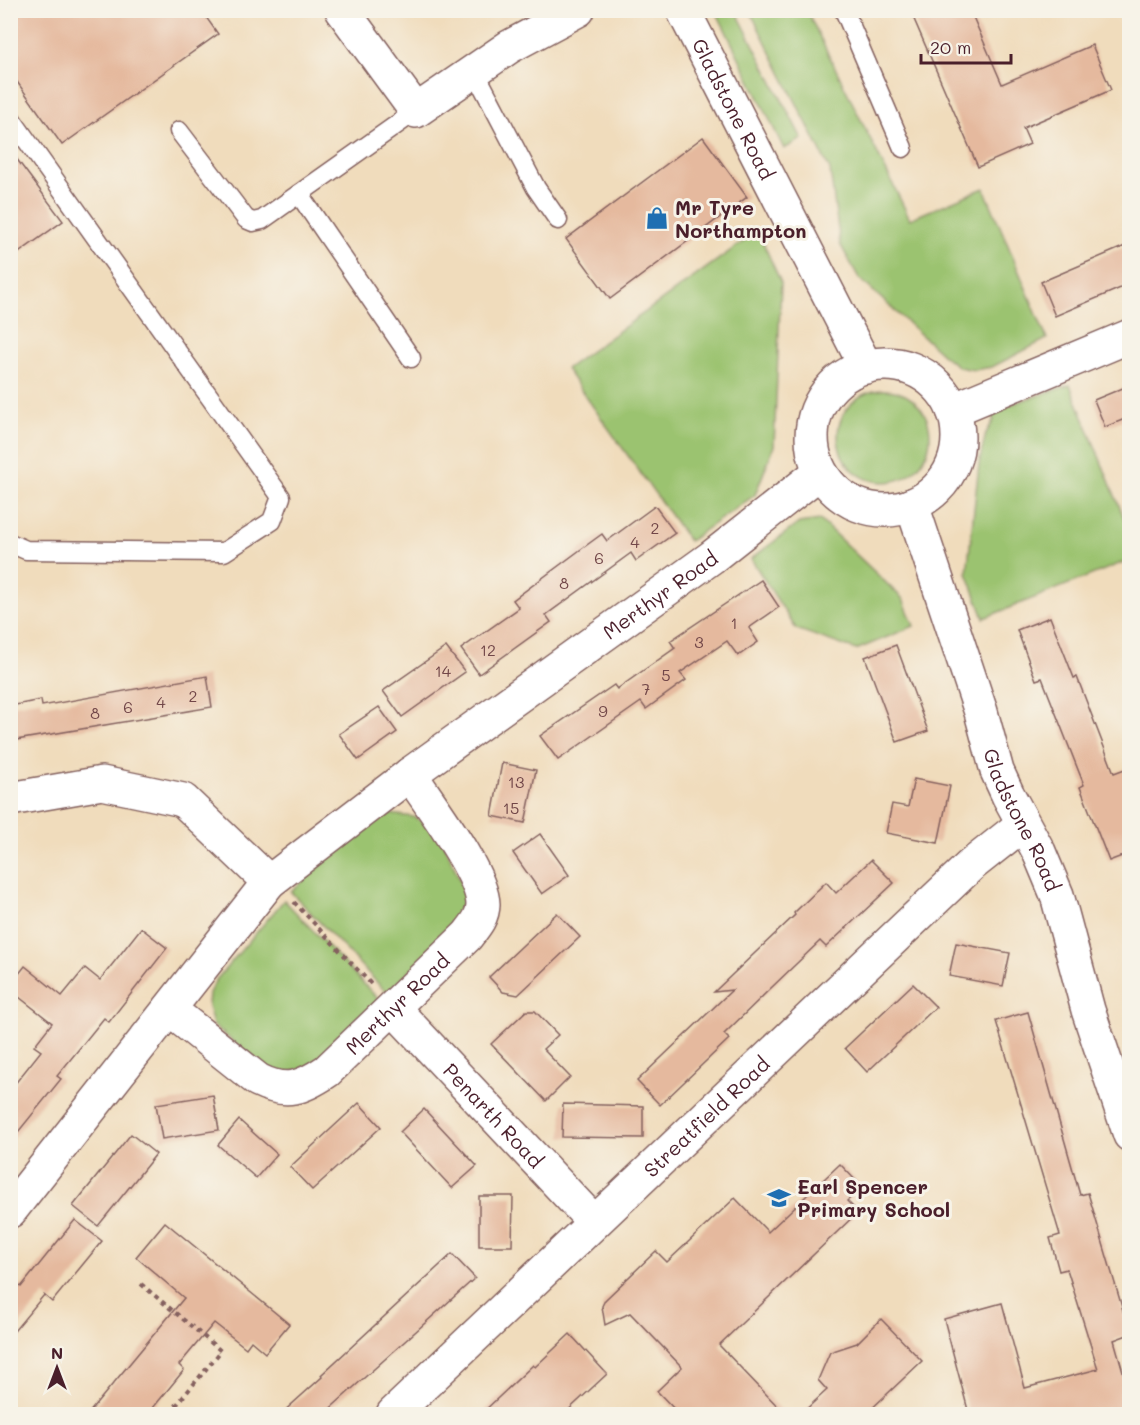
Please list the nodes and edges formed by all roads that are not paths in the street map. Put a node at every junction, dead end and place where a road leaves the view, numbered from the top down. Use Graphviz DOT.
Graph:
graph roads {
  1 [pos="342,10"];
  2 [pos="578,10"];
  3 [pos="683,10"];
  4 [pos="844,10"];
  5 [pos="474,70"];
  6 [pos="417,111"];
  7 [pos="10,117"];
  8 [pos="179,131"];
  9 [pos="903,148"];
  10 [pos="299,194"];
  11 [pos="558,220"];
  12 [pos="1130,336"];
  13 [pos="411,358"];
  14 [pos="866,367"];
  15 [pos="953,410"];
  16 [pos="820,472"];
  17 [pos="912,505"];
  18 [pos="10,543"];
  19 [pos="410,774"];
  20 [pos="10,799"];
  21 [pos="1023,824"];
  22 [pos="271,881"];
  23 [pos="393,1008"];
  24 [pos="170,1010"];
  25 [pos="1130,1135"];
  26 [pos="10,1211"];
  27 [pos="594,1222"];
  28 [pos="393,1414"];
  1 -- 6 [label="street"];
  2 -- 5 [label="street"];
  3 -- 14 [label="street, Gladstone Road"];
  4 -- 9 [label="lane"];
  5 -- 6 [label="street"];
  5 -- 11 [label="lane"];
  6 -- 10 [label="lane"];
  7 -- 18 [label="lane"];
  8 -- 10 [label="lane"];
  10 -- 13 [label="lane"];
  12 -- 15 [label="street"];
  14 -- 15 [label="street"];
  14 -- 16 [label="street"];
  15 -- 17 [label="street"];
  16 -- 17 [label="street"];
  16 -- 19 [label="street, Merthyr Road"];
  17 -- 21 [label="street, Gladstone Road"];
  19 -- 22 [label="street, Merthyr Road"];
  19 -- 23 [label="street, Merthyr Road"];
  20 -- 22 [label="street"];
  21 -- 25 [label="street, Gladstone Road"];
  21 -- 27 [label="street, Streatfield Road"];
  22 -- 24 [label="street, Merthyr Road"];
  23 -- 24 [label="street, Merthyr Road"];
  23 -- 27 [label="street, Penarth Road"];
  24 -- 26 [label="street, Merthyr Road"];
  27 -- 28 [label="street, Streatfield Road"];
}
